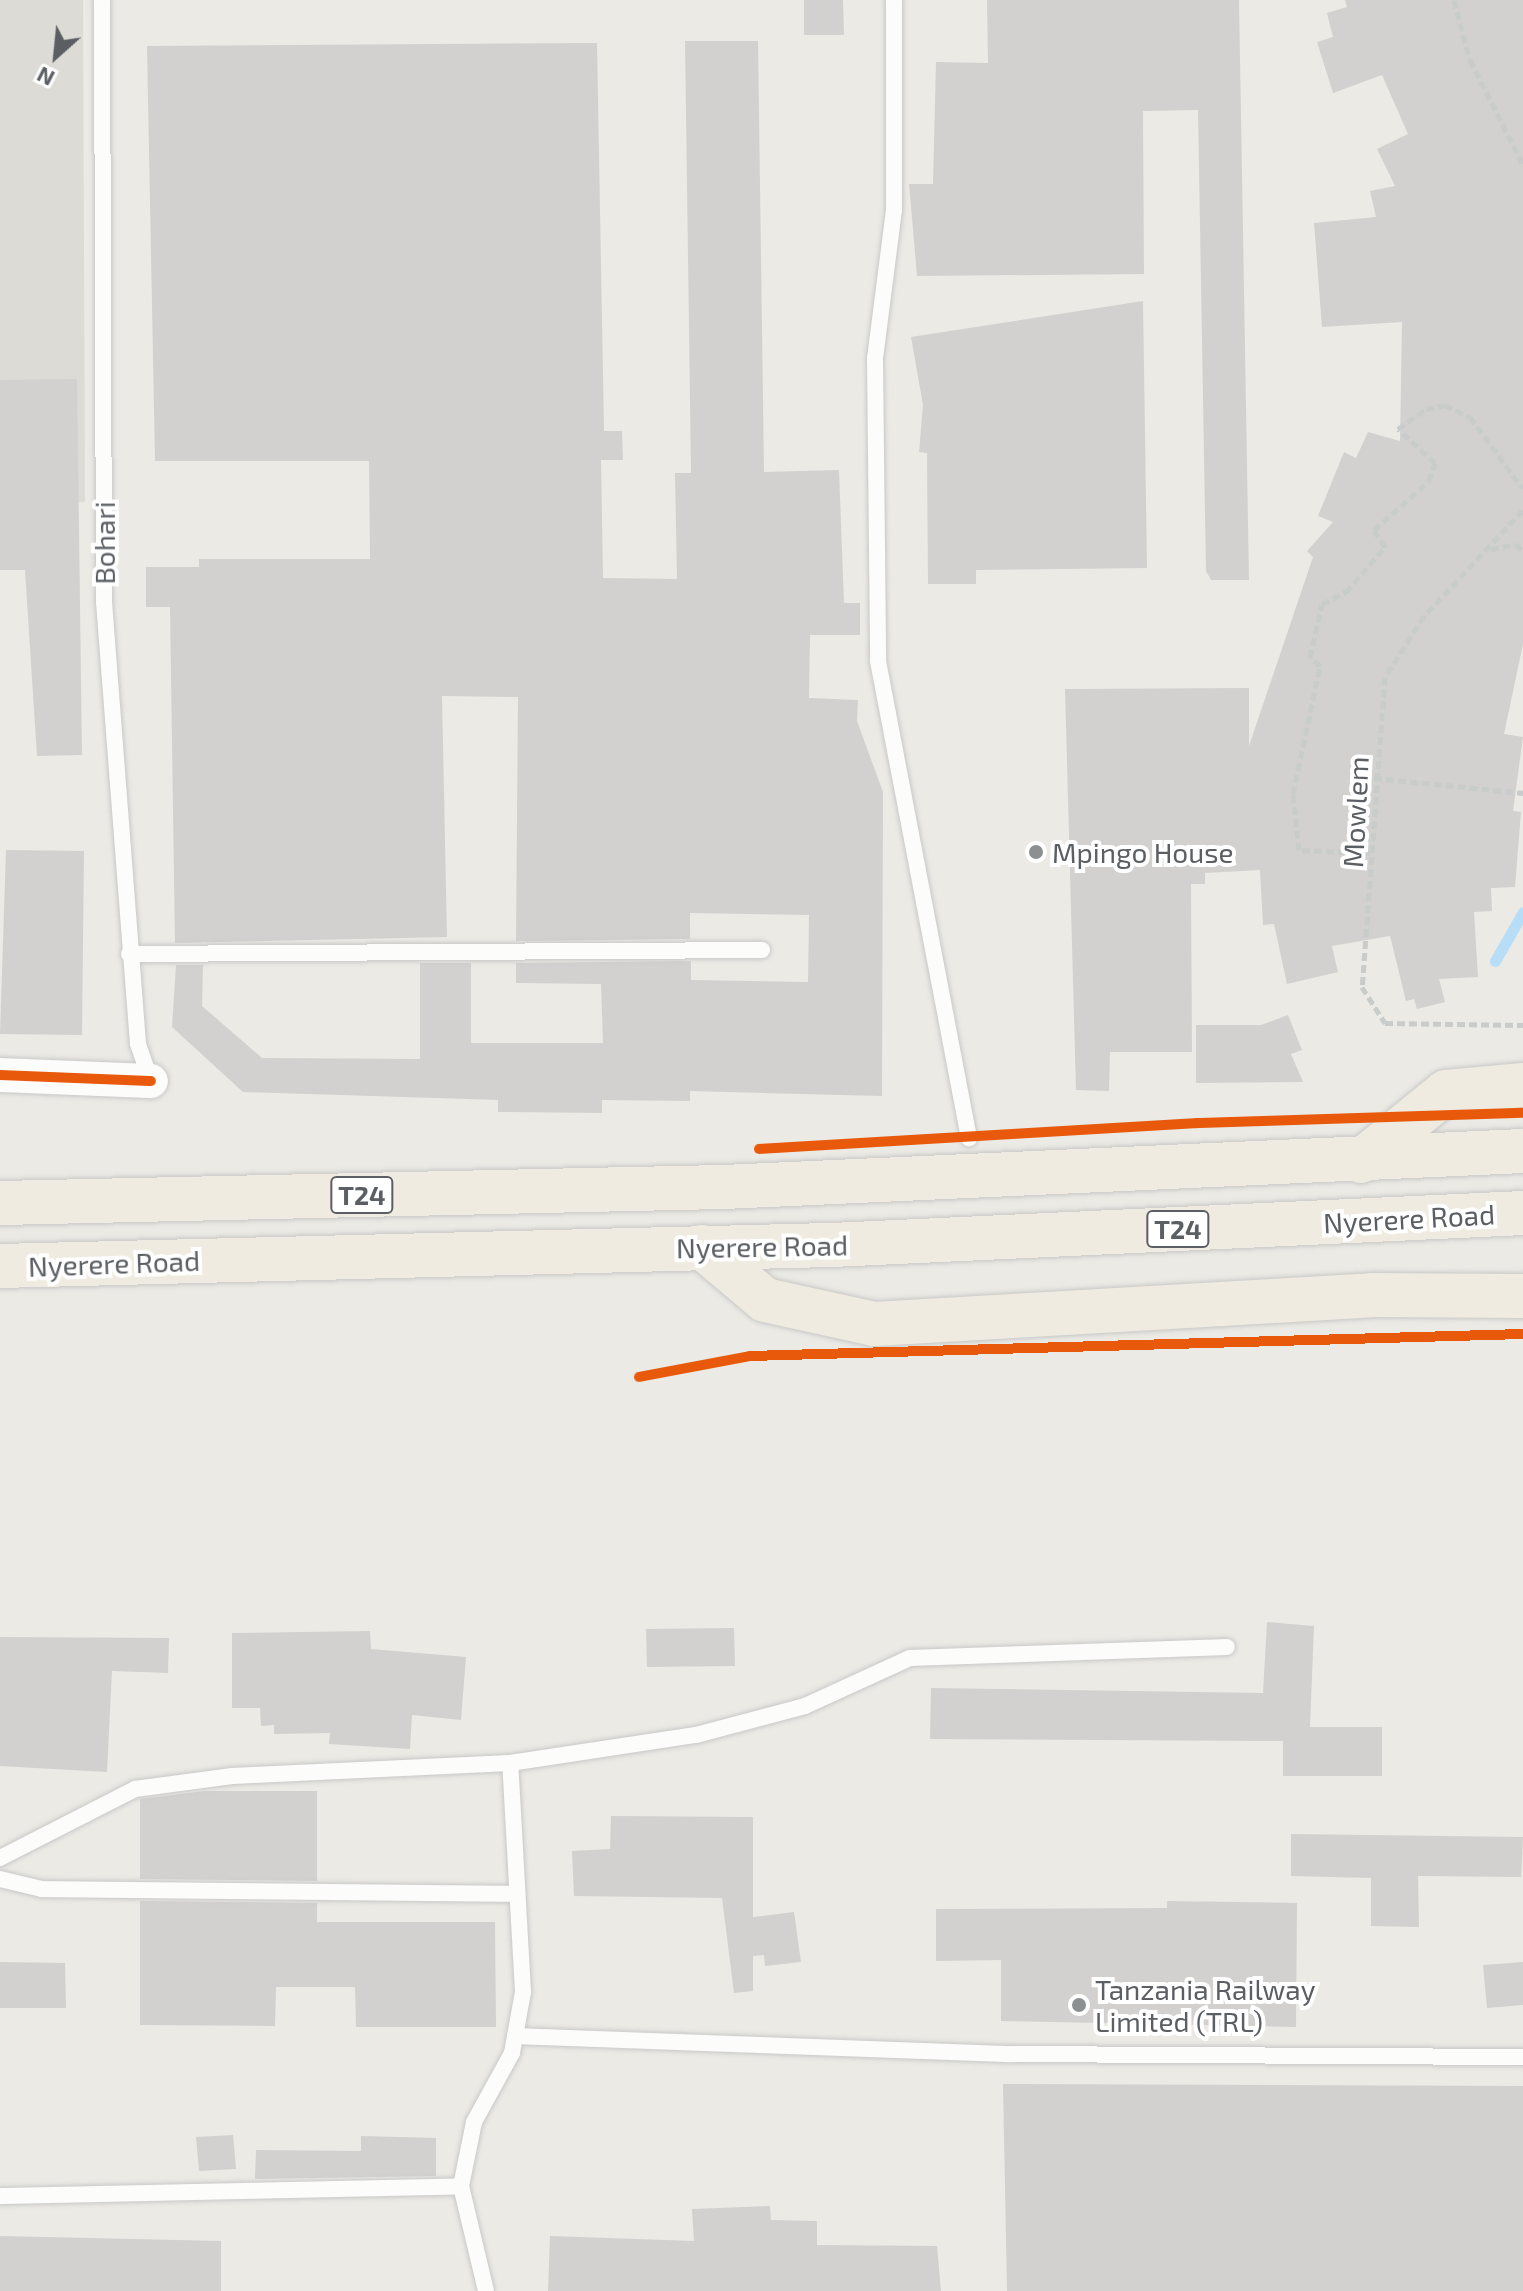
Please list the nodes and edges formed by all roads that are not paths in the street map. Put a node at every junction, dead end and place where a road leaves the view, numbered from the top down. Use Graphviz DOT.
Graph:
graph roads {
  1 [pos="102,0"];
  2 [pos="894,0"];
  3 [pos="762,950"];
  4 [pos="129,954"];
  5 [pos="0,1075"];
  6 [pos="151,1081"];
  7 [pos="1523,1085"];
  8 [pos="969,1138"];
  9 [pos="1523,1151"];
  10 [pos="1361,1161"];
  11 [pos="0,1203"];
  12 [pos="1523,1213"];
  13 [pos="702,1247"];
  14 [pos="0,1266"];
  15 [pos="1523,1296"];
  16 [pos="1227,1647"];
  17 [pos="510,1763"];
  18 [pos="0,1858"];
  19 [pos="0,1879"];
  20 [pos="517,1894"];
  21 [pos="515,2036"];
  22 [pos="1523,2057"];
  23 [pos="461,2186"];
  24 [pos="0,2196"];
  25 [pos="486,2291"];
  1 -- 4 [label="lane, Bohari"];
  2 -- 8 [label="lane"];
  3 -- 4 [label="lane"];
  4 -- 6 [label="lane, Bohari"];
  5 -- 6 [label="street"];
  7 -- 10 [label="highway"];
  9 -- 10 [label="highway, T24"];
  10 -- 11 [label="highway, T24"];
  12 -- 13 [label="highway, Nyerere Road / T24"];
  13 -- 14 [label="highway, Nyerere Road / T24"];
  13 -- 15 [label="highway"];
  16 -- 17 [label="lane"];
  17 -- 18 [label="lane"];
  17 -- 20 [label="lane"];
  19 -- 20 [label="lane"];
  20 -- 21 [label="lane"];
  21 -- 22 [label="lane"];
  21 -- 23 [label="lane"];
  23 -- 24 [label="lane"];
  23 -- 25 [label="lane"];
}
